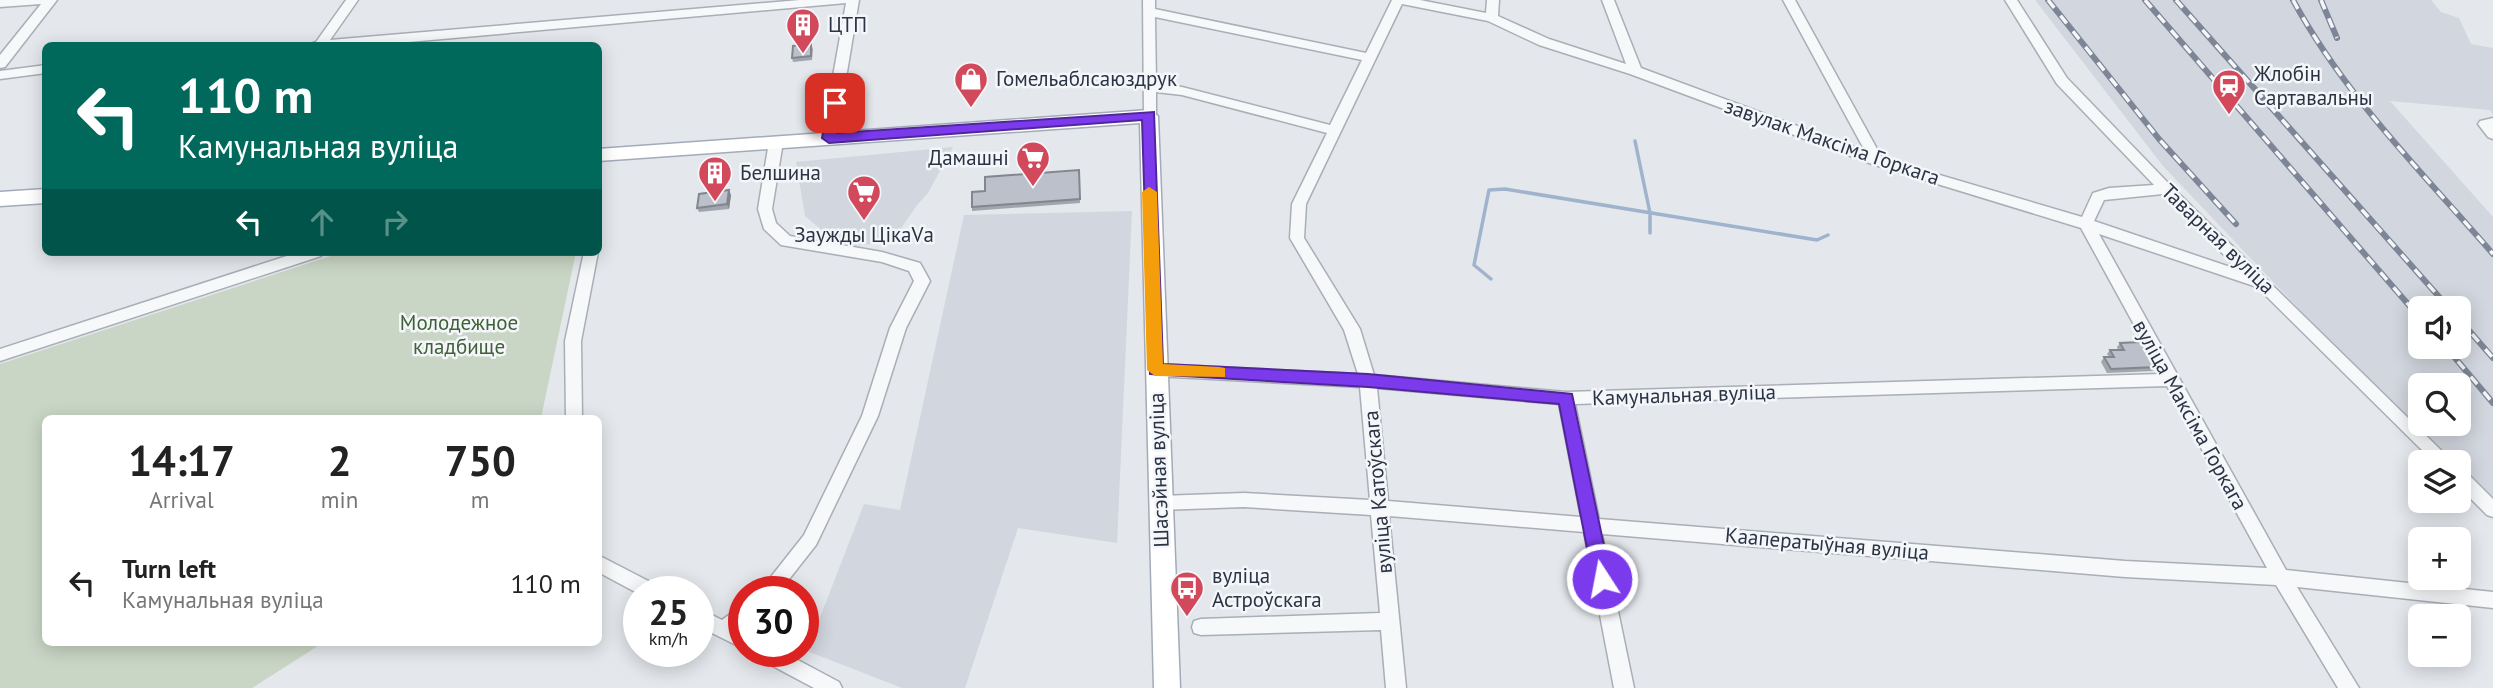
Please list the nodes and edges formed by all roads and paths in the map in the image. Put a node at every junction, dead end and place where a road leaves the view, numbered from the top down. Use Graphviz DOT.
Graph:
graph roads {
  1 [pos="44,0"];
  2 [pos="51,0"];
  3 [pos="352,0"];
  4 [pos="845,0"];
  5 [pos="853,0"];
  6 [pos="1399,0"];
  7 [pos="1493,0"];
  8 [pos="1608,0"];
  9 [pos="1789,0"];
  10 [pos="2011,0"];
  11 [pos="0,3"];
  12 [pos="1149,6"];
  13 [pos="1492,18"];
  14 [pos="322,42"];
  15 [pos="355,42"];
  16 [pos="1370,58"];
  17 [pos="0,64"];
  18 [pos="42,70"];
  19 [pos="1635,71"];
  20 [pos="0,75"];
  21 [pos="1149,87"];
  22 [pos="1149,116"];
  23 [pos="2493,122"];
  24 [pos="1332,131"];
  25 [pos="2493,134"];
  26 [pos="829,138"];
  27 [pos="776,142"];
  28 [pos="602,155"];
  29 [pos="1877,161"];
  30 [pos="2166,189"];
  31 [pos="42,196"];
  32 [pos="0,199"];
  33 [pos="2086,224"];
  34 [pos="304,256"];
  35 [pos="590,256"];
  36 [pos="2265,284"];
  37 [pos="0,355"];
  38 [pos="1155,370"];
  39 [pos="2171,380"];
  40 [pos="1368,381"];
  41 [pos="1566,398"];
  42 [pos="574,415"];
  43 [pos="2433,450"];
  44 [pos="2471,488"];
  45 [pos="1160,503"];
  46 [pos="1378,508"];
  47 [pos="2493,510"];
  48 [pos="1591,524"];
  49 [pos="602,565"];
  50 [pos="623,576"];
  51 [pos="781,576"];
  52 [pos="2281,577"];
  53 [pos="2493,600"];
  54 [pos="1390,621"];
  55 [pos="714,625"];
  56 [pos="728,626"];
  57 [pos="1201,627"];
  58 [pos="724,630"];
  59 [pos="728,632"];
  60 [pos="793,667"];
  61 [pos="832,688"];
  62 [pos="1167,688"];
  63 [pos="1396,688"];
  64 [pos="1624,688"];
  65 [pos="2349,688"];
  1 -- 11 [label="street"];
  2 -- 17 [label="street"];
  3 -- 14 [label="street"];
  4 -- 15 [label="street"];
  5 -- 26 [label="street"];
  6 -- 13 [label="street, завулак Максіма Горкага"];
  6 -- 16 [label="street, вуліца Катоўскага"];
  7 -- 13 [label="street"];
  8 -- 19 [label="street"];
  9 -- 29 [label="street"];
  10 -- 30 [label="street, Таварная вуліца"];
  12 -- 16 [label="street"];
  12 -- 21 [label="street, Шасэйная вуліца"];
  13 -- 19 [label="street, завулак Максіма Горкага"];
  16 -- 24 [label="street, вуліца Катоўскага"];
  18 -- 20 [label="street"];
  19 -- 29 [label="street, завулак Максіма Горкага"];
  21 -- 22 [label="street, Шасэйная вуліца"];
  21 -- 24 [label="street"];
  22 -- 26 [label="main road"];
  22 -- 38 [label="main road, Шасэйная вуліца"];
  23 -- 25 [label="street"];
  24 -- 40 [label="street, вуліца Катоўскага"];
  26 -- 27 [label="main road"];
  27 -- 28 [label="main road"];
  27 -- 51 [label="street"];
  29 -- 33 [label="street, завулак Максіма Горкага"];
  30 -- 33 [label="street"];
  30 -- 36 [label="street, Таварная вуліца"];
  31 -- 32 [label="main road"];
  33 -- 36 [label="street, завулак Максіма Горкага"];
  33 -- 39 [label="street, вуліца Максіма Горкага"];
  34 -- 37 [label="street"];
  35 -- 42 [label="street"];
  36 -- 43 [label="street, Таварная вуліца"];
  38 -- 40 [label="street, Камунальная вуліца"];
  38 -- 45 [label="main road, Шасэйная вуліца"];
  39 -- 41 [label="street, Камунальная вуліца"];
  39 -- 52 [label="street, вуліца Максіма Горкага"];
  40 -- 41 [label="street, Камунальная вуліца"];
  40 -- 46 [label="street, вуліца Катоўскага"];
  41 -- 48 [label="street"];
  44 -- 47 [label="street"];
  45 -- 46 [label="street, Кааператыўная вуліца"];
  45 -- 62 [label="main road, Шасэйная вуліца"];
  46 -- 48 [label="street, Кааператыўная вуліца"];
  46 -- 54 [label="street, вуліца Катоўскага"];
  48 -- 52 [label="street, Кааператыўная вуліца"];
  48 -- 64 [label="street"];
  49 -- 50 [label="street"];
  52 -- 53 [label="street, Кааператыўная вуліца"];
  52 -- 65 [label="street, вуліца Максіма Горкага"];
  54 -- 57 [label="street"];
  54 -- 63 [label="street, вуліца Катоўскага"];
  55 -- 58 [label="street"];
  56 -- 58 [label="street"];
  58 -- 59 [label="street"];
  60 -- 61 [label="street"];
}
